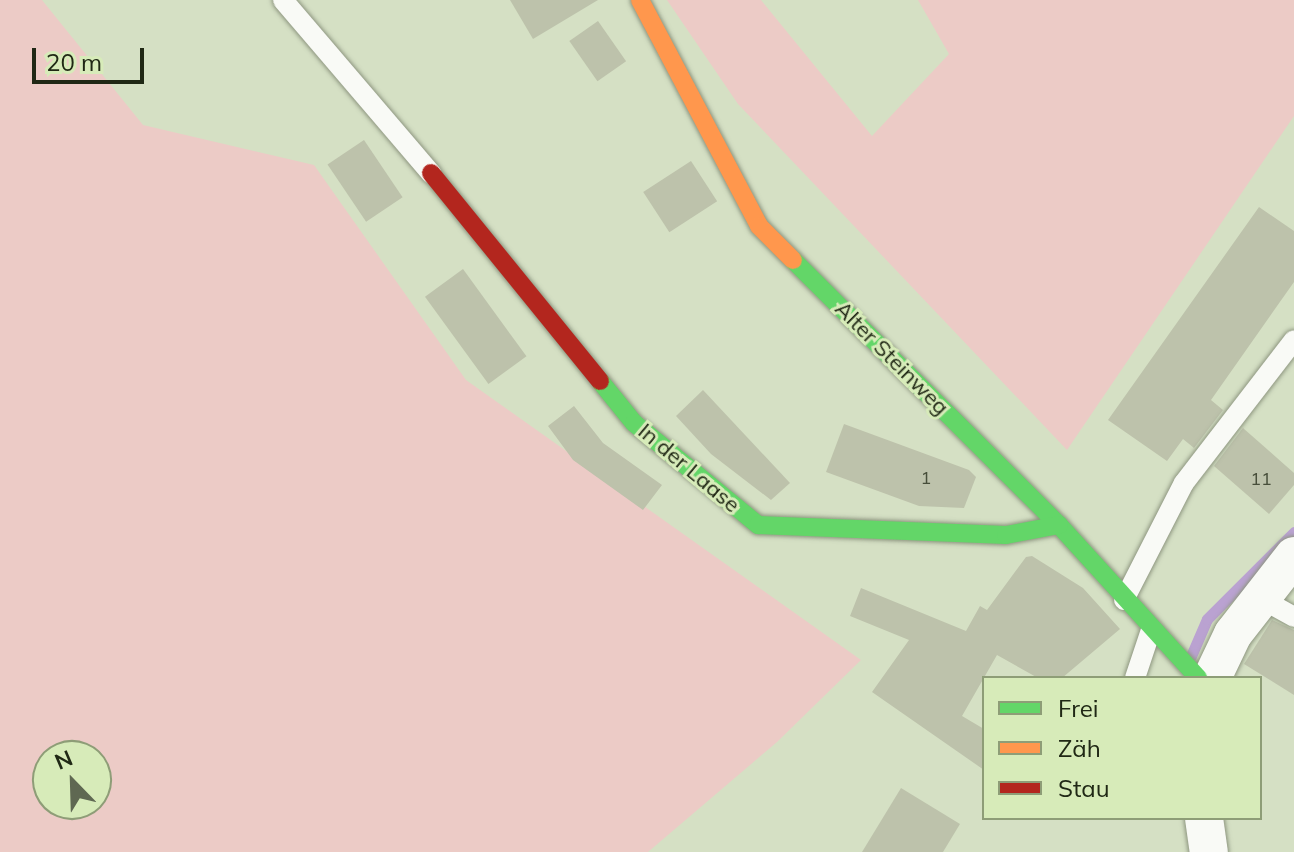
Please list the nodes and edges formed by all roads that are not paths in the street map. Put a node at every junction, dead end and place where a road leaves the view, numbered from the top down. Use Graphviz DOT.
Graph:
graph roads {
  1 [pos="283,0"];
  2 [pos="640,0"];
  3 [pos="431,173"];
  4 [pos="1294,340"];
  5 [pos="1059,525"];
  6 [pos="1294,556"];
  7 [pos="1260,598"];
  8 [pos="1124,600"];
  9 [pos="1294,617"];
  10 [pos="1156,636"];
  11 [pos="1136,676"];
  12 [pos="1201,676"];
  13 [pos="1203,676"];
  14 [pos="1204,820"];
  15 [pos="1209,852"];
  1 -- 3 [label="lane"];
  2 -- 5 [label="street, Alter Steinweg"];
  3 -- 5 [label="street, In der Laase"];
  4 -- 8 [label="lane"];
  5 -- 8 [label="street, Alter Steinweg"];
  6 -- 7 [label="street"];
  7 -- 9 [label="lane"];
  7 -- 13 [label="street"];
  8 -- 10 [label="street, Alter Steinweg"];
  10 -- 11 [label="lane"];
  10 -- 12 [label="street, Alter Steinweg"];
  14 -- 15 [label="street"];
}
